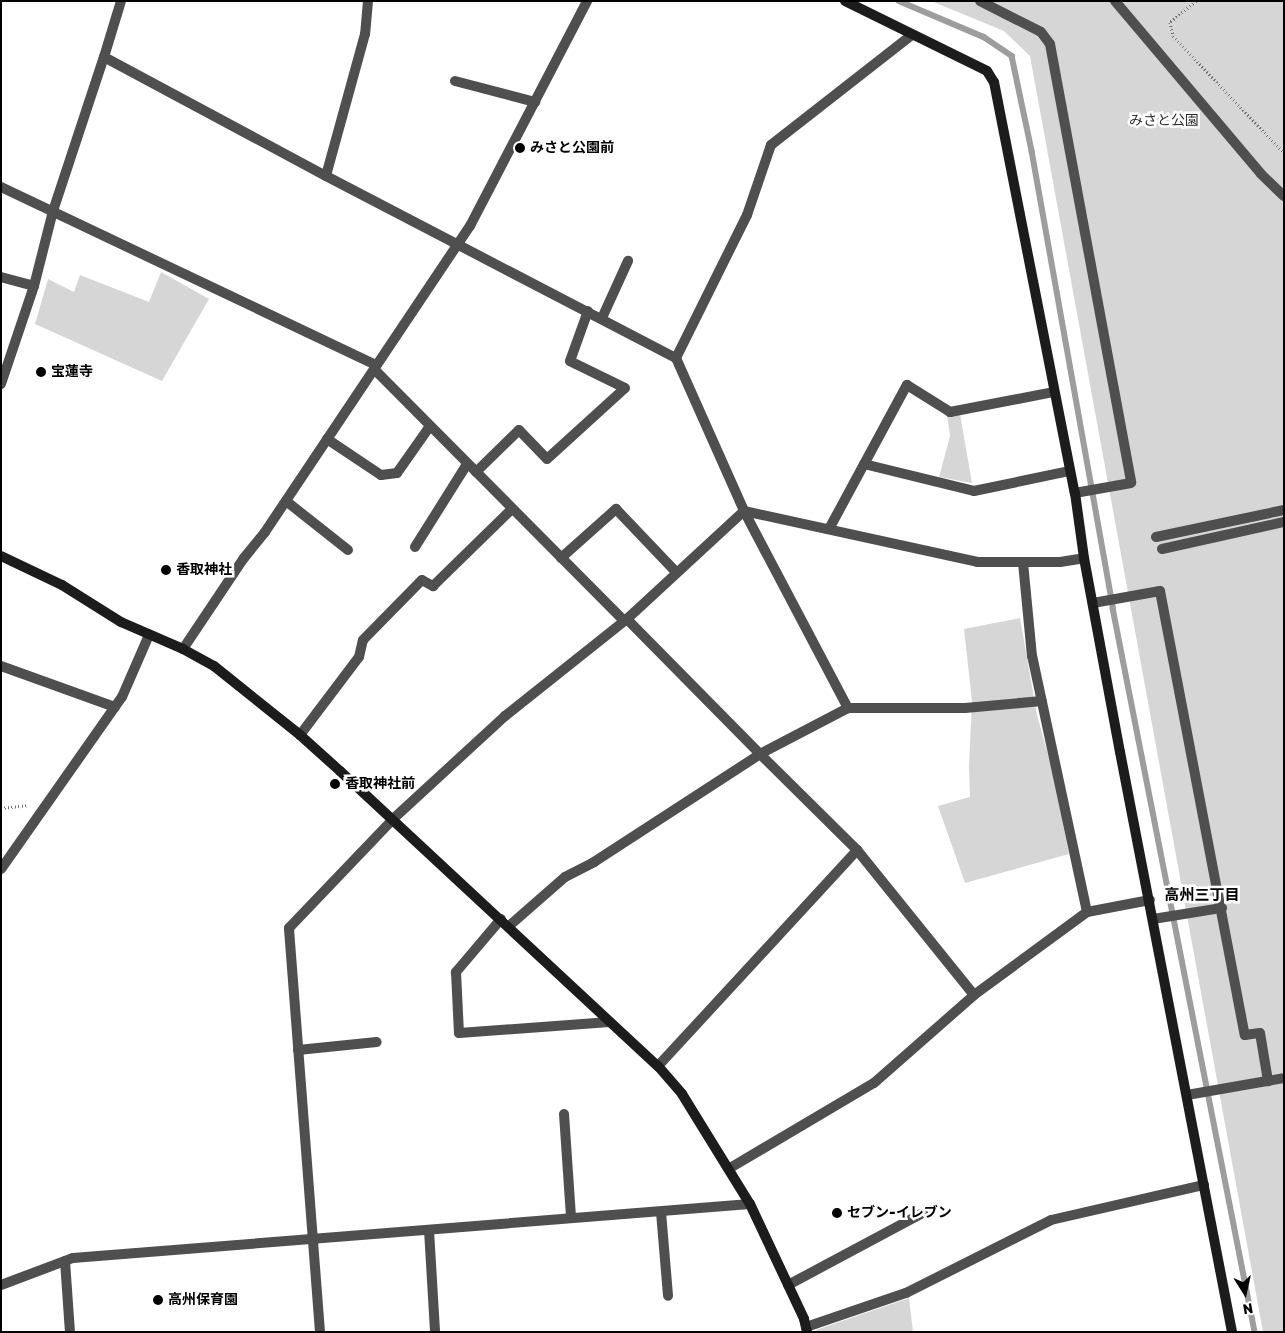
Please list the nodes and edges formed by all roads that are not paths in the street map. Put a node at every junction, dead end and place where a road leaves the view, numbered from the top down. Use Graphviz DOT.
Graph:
graph roads {
  1 [pos="121,1"];
  2 [pos="368,1"];
  3 [pos="587,1"];
  4 [pos="845,1"];
  5 [pos="980,1"];
  6 [pos="1115,1"];
  7 [pos="912,35"];
  8 [pos="104,57"];
  9 [pos="455,82"];
  10 [pos="535,102"];
  11 [pos="326,176"];
  12 [pos="1,187"];
  13 [pos="1284,196"];
  14 [pos="53,211"];
  15 [pos="459,243"];
  16 [pos="628,261"];
  17 [pos="1,277"];
  18 [pos="34,286"];
  19 [pos="588,311"];
  20 [pos="602,318"];
  21 [pos="676,358"];
  22 [pos="375,367"];
  23 [pos="1,384"];
  24 [pos="1054,392"];
  25 [pos="430,426"];
  26 [pos="327,439"];
  27 [pos="467,464"];
  28 [pos="864,464"];
  29 [pos="1070,471"];
  30 [pos="476,472"];
  31 [pos="1075,493"];
  32 [pos="286,501"];
  33 [pos="512,509"];
  34 [pos="1284,510"];
  35 [pos="744,511"];
  36 [pos="1284,522"];
  37 [pos="829,529"];
  38 [pos="1156,537"];
  39 [pos="415,547"];
  40 [pos="1162,549"];
  41 [pos="348,550"];
  42 [pos="1,556"];
  43 [pos="561,558"];
  44 [pos="1084,558"];
  45 [pos="1024,563"];
  46 [pos="677,573"];
  47 [pos="1093,603"];
  48 [pos="625,620"];
  49 [pos="149,635"];
  50 [pos="183,649"];
  51 [pos="1,666"];
  52 [pos="1042,701"];
  53 [pos="115,707"];
  54 [pos="848,708"];
  55 [pos="300,735"];
  56 [pos="760,754"];
  57 [pos="393,819"];
  58 [pos="857,850"];
  59 [pos="1,870"];
  60 [pos="1150,900"];
  61 [pos="1222,908"];
  62 [pos="1087,912"];
  63 [pos="1153,919"];
  64 [pos="505,922"];
  65 [pos="974,995"];
  66 [pos="610,1022"];
  67 [pos="377,1042"];
  68 [pos="298,1050"];
  69 [pos="658,1066"];
  70 [pos="1284,1078"];
  71 [pos="1268,1081"];
  72 [pos="1187,1095"];
  73 [pos="564,1114"];
  74 [pos="730,1168"];
  75 [pos="1204,1185"];
  76 [pos="750,1204"];
  77 [pos="660,1212"];
  78 [pos="923,1212"];
  79 [pos="571,1218"];
  80 [pos="429,1230"];
  81 [pos="313,1240"];
  82 [pos="65,1261"];
  83 [pos="1,1285"];
  84 [pos="788,1285"];
  85 [pos="668,1296"];
  86 [pos="807,1329"];
  87 [pos="70,1332"];
  88 [pos="320,1332"];
  89 [pos="435,1332"];
  90 [pos="1232,1332"];
  1 -- 8 [label="street"];
  2 -- 11 [label="street"];
  3 -- 10 [label="street"];
  4 -- 7 [label="street"];
  5 -- 31 [label="street"];
  6 -- 13 [label="street"];
  7 -- 21 [label="street"];
  7 -- 24 [label="street"];
  8 -- 11 [label="street"];
  8 -- 14 [label="street"];
  9 -- 10 [label="street"];
  10 -- 15 [label="street"];
  11 -- 15 [label="street"];
  12 -- 14 [label="street"];
  14 -- 18 [label="street"];
  14 -- 22 [label="street"];
  15 -- 19 [label="street"];
  15 -- 22 [label="street"];
  16 -- 20 [label="street"];
  17 -- 18 [label="street"];
  18 -- 23 [label="street"];
  19 -- 20 [label="street"];
  19 -- 30 [label="street"];
  20 -- 21 [label="street"];
  21 -- 35 [label="street"];
  22 -- 25 [label="street"];
  22 -- 26 [label="street"];
  24 -- 28 [label="street"];
  24 -- 29 [label="street"];
  25 -- 26 [label="street"];
  25 -- 27 [label="street"];
  26 -- 32 [label="street"];
  27 -- 30 [label="street"];
  27 -- 39 [label="street"];
  28 -- 29 [label="street"];
  28 -- 37 [label="street"];
  29 -- 31 [label="street"];
  30 -- 33 [label="street"];
  31 -- 44 [label="street"];
  32 -- 41 [label="street"];
  32 -- 50 [label="street"];
  33 -- 43 [label="street"];
  33 -- 55 [label="street"];
  34 -- 38 [label="street"];
  35 -- 37 [label="street"];
  35 -- 46 [label="street"];
  35 -- 54 [label="street"];
  36 -- 40 [label="street"];
  37 -- 45 [label="street"];
  42 -- 49 [label="street"];
  43 -- 46 [label="street"];
  43 -- 48 [label="street"];
  44 -- 45 [label="street"];
  44 -- 47 [label="street"];
  45 -- 52 [label="street"];
  46 -- 48 [label="street"];
  47 -- 60 [label="street"];
  47 -- 61 [label="street"];
  48 -- 56 [label="street"];
  48 -- 57 [label="street"];
  49 -- 50 [label="street"];
  49 -- 53 [label="street"];
  50 -- 55 [label="street"];
  51 -- 53 [label="street"];
  52 -- 54 [label="street"];
  52 -- 62 [label="street"];
  53 -- 59 [label="street"];
  54 -- 56 [label="street"];
  55 -- 57 [label="street"];
  56 -- 58 [label="street"];
  56 -- 64 [label="street"];
  57 -- 64 [label="street"];
  57 -- 68 [label="street"];
  58 -- 65 [label="street"];
  58 -- 69 [label="street"];
  60 -- 62 [label="street"];
  60 -- 63 [label="street"];
  61 -- 63 [label="street"];
  61 -- 71 [label="street"];
  62 -- 65 [label="street"];
  63 -- 72 [label="street"];
  64 -- 66 [label="street"];
  64 -- 66 [label="street"];
  65 -- 74 [label="street"];
  66 -- 69 [label="street"];
  67 -- 68 [label="street"];
  68 -- 81 [label="street"];
  69 -- 74 [label="street"];
  70 -- 71 [label="street"];
  71 -- 72 [label="street"];
  72 -- 75 [label="street"];
  73 -- 79 [label="street"];
  74 -- 76 [label="street"];
  75 -- 86 [label="street"];
  75 -- 90 [label="street"];
  76 -- 77 [label="street"];
  76 -- 84 [label="street"];
  77 -- 79 [label="street"];
  77 -- 85 [label="street"];
  78 -- 84 [label="street"];
  79 -- 80 [label="street"];
  80 -- 81 [label="street"];
  80 -- 89 [label="street"];
  81 -- 82 [label="street"];
  81 -- 88 [label="street"];
  82 -- 83 [label="street"];
  82 -- 87 [label="street"];
  84 -- 86 [label="street"];
}
